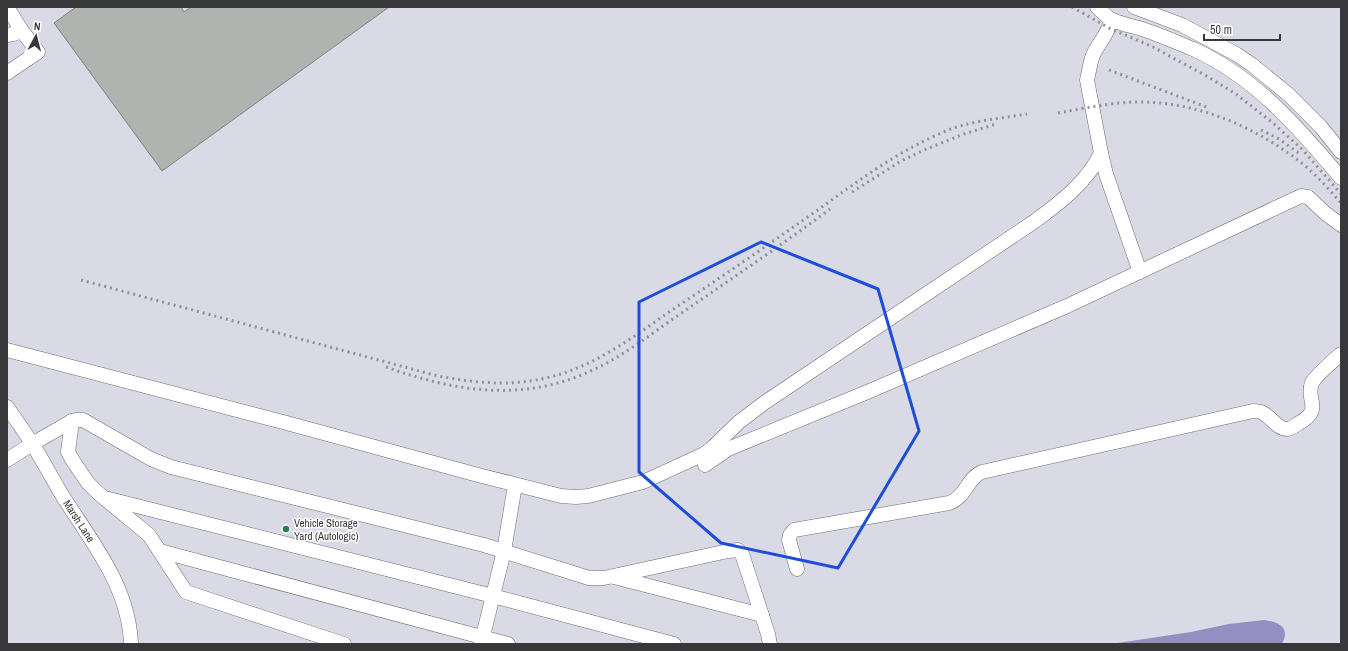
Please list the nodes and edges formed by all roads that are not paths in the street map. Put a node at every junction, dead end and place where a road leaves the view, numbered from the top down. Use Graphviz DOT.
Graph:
graph roads {
  1 [pos="7,7"];
  2 [pos="1097,7"];
  3 [pos="1134,7"];
  4 [pos="1152,14"];
  5 [pos="1112,20"];
  6 [pos="22,31"];
  7 [pos="1146,31"];
  8 [pos="7,35"];
  9 [pos="7,73"];
  10 [pos="1341,152"];
  11 [pos="1101,153"];
  12 [pos="1341,178"];
  13 [pos="1341,225"];
  14 [pos="1140,272"];
  15 [pos="7,350"];
  16 [pos="1341,354"];
  17 [pos="7,407"];
  18 [pos="72,421"];
  19 [pos="32,444"];
  20 [pos="7,460"];
  21 [pos="691,461"];
  22 [pos="515,485"];
  23 [pos="105,498"];
  24 [pos="504,550"];
  25 [pos="160,551"];
  26 [pos="797,568"];
  27 [pos="612,576"];
  28 [pos="493,596"];
  29 [pos="762,615"];
  30 [pos="482,641"];
  31 [pos="131,644"];
  32 [pos="344,644"];
  33 [pos="508,644"];
  34 [pos="674,644"];
  35 [pos="770,644"];
  1 -- 6 [label="street"];
  2 -- 5 [label="street"];
  3 -- 4 [label="street"];
  4 -- 7 [label="street"];
  4 -- 10 [label="street"];
  5 -- 7 [label="street"];
  5 -- 11 [label="street"];
  6 -- 8 [label="street"];
  6 -- 9 [label="street"];
  7 -- 12 [label="street"];
  11 -- 14 [label="street"];
  11 -- 21 [label="street"];
  13 -- 14 [label="street"];
  14 -- 21 [label="street"];
  15 -- 22 [label="street"];
  16 -- 26 [label="street"];
  17 -- 19 [label="street, Marsh Lane"];
  18 -- 19 [label="street"];
  18 -- 23 [label="street"];
  18 -- 24 [label="street"];
  19 -- 20 [label="street"];
  19 -- 31 [label="street, Marsh Lane"];
  21 -- 22 [label="street"];
  22 -- 24 [label="street"];
  23 -- 25 [label="street"];
  23 -- 28 [label="street"];
  24 -- 27 [label="street"];
  24 -- 28 [label="street"];
  25 -- 30 [label="street"];
  25 -- 32 [label="street"];
  27 -- 29 [label="street"];
  27 -- 29 [label="street"];
  28 -- 30 [label="street"];
  28 -- 34 [label="street"];
  29 -- 35 [label="street"];
  30 -- 33 [label="street"];
}
